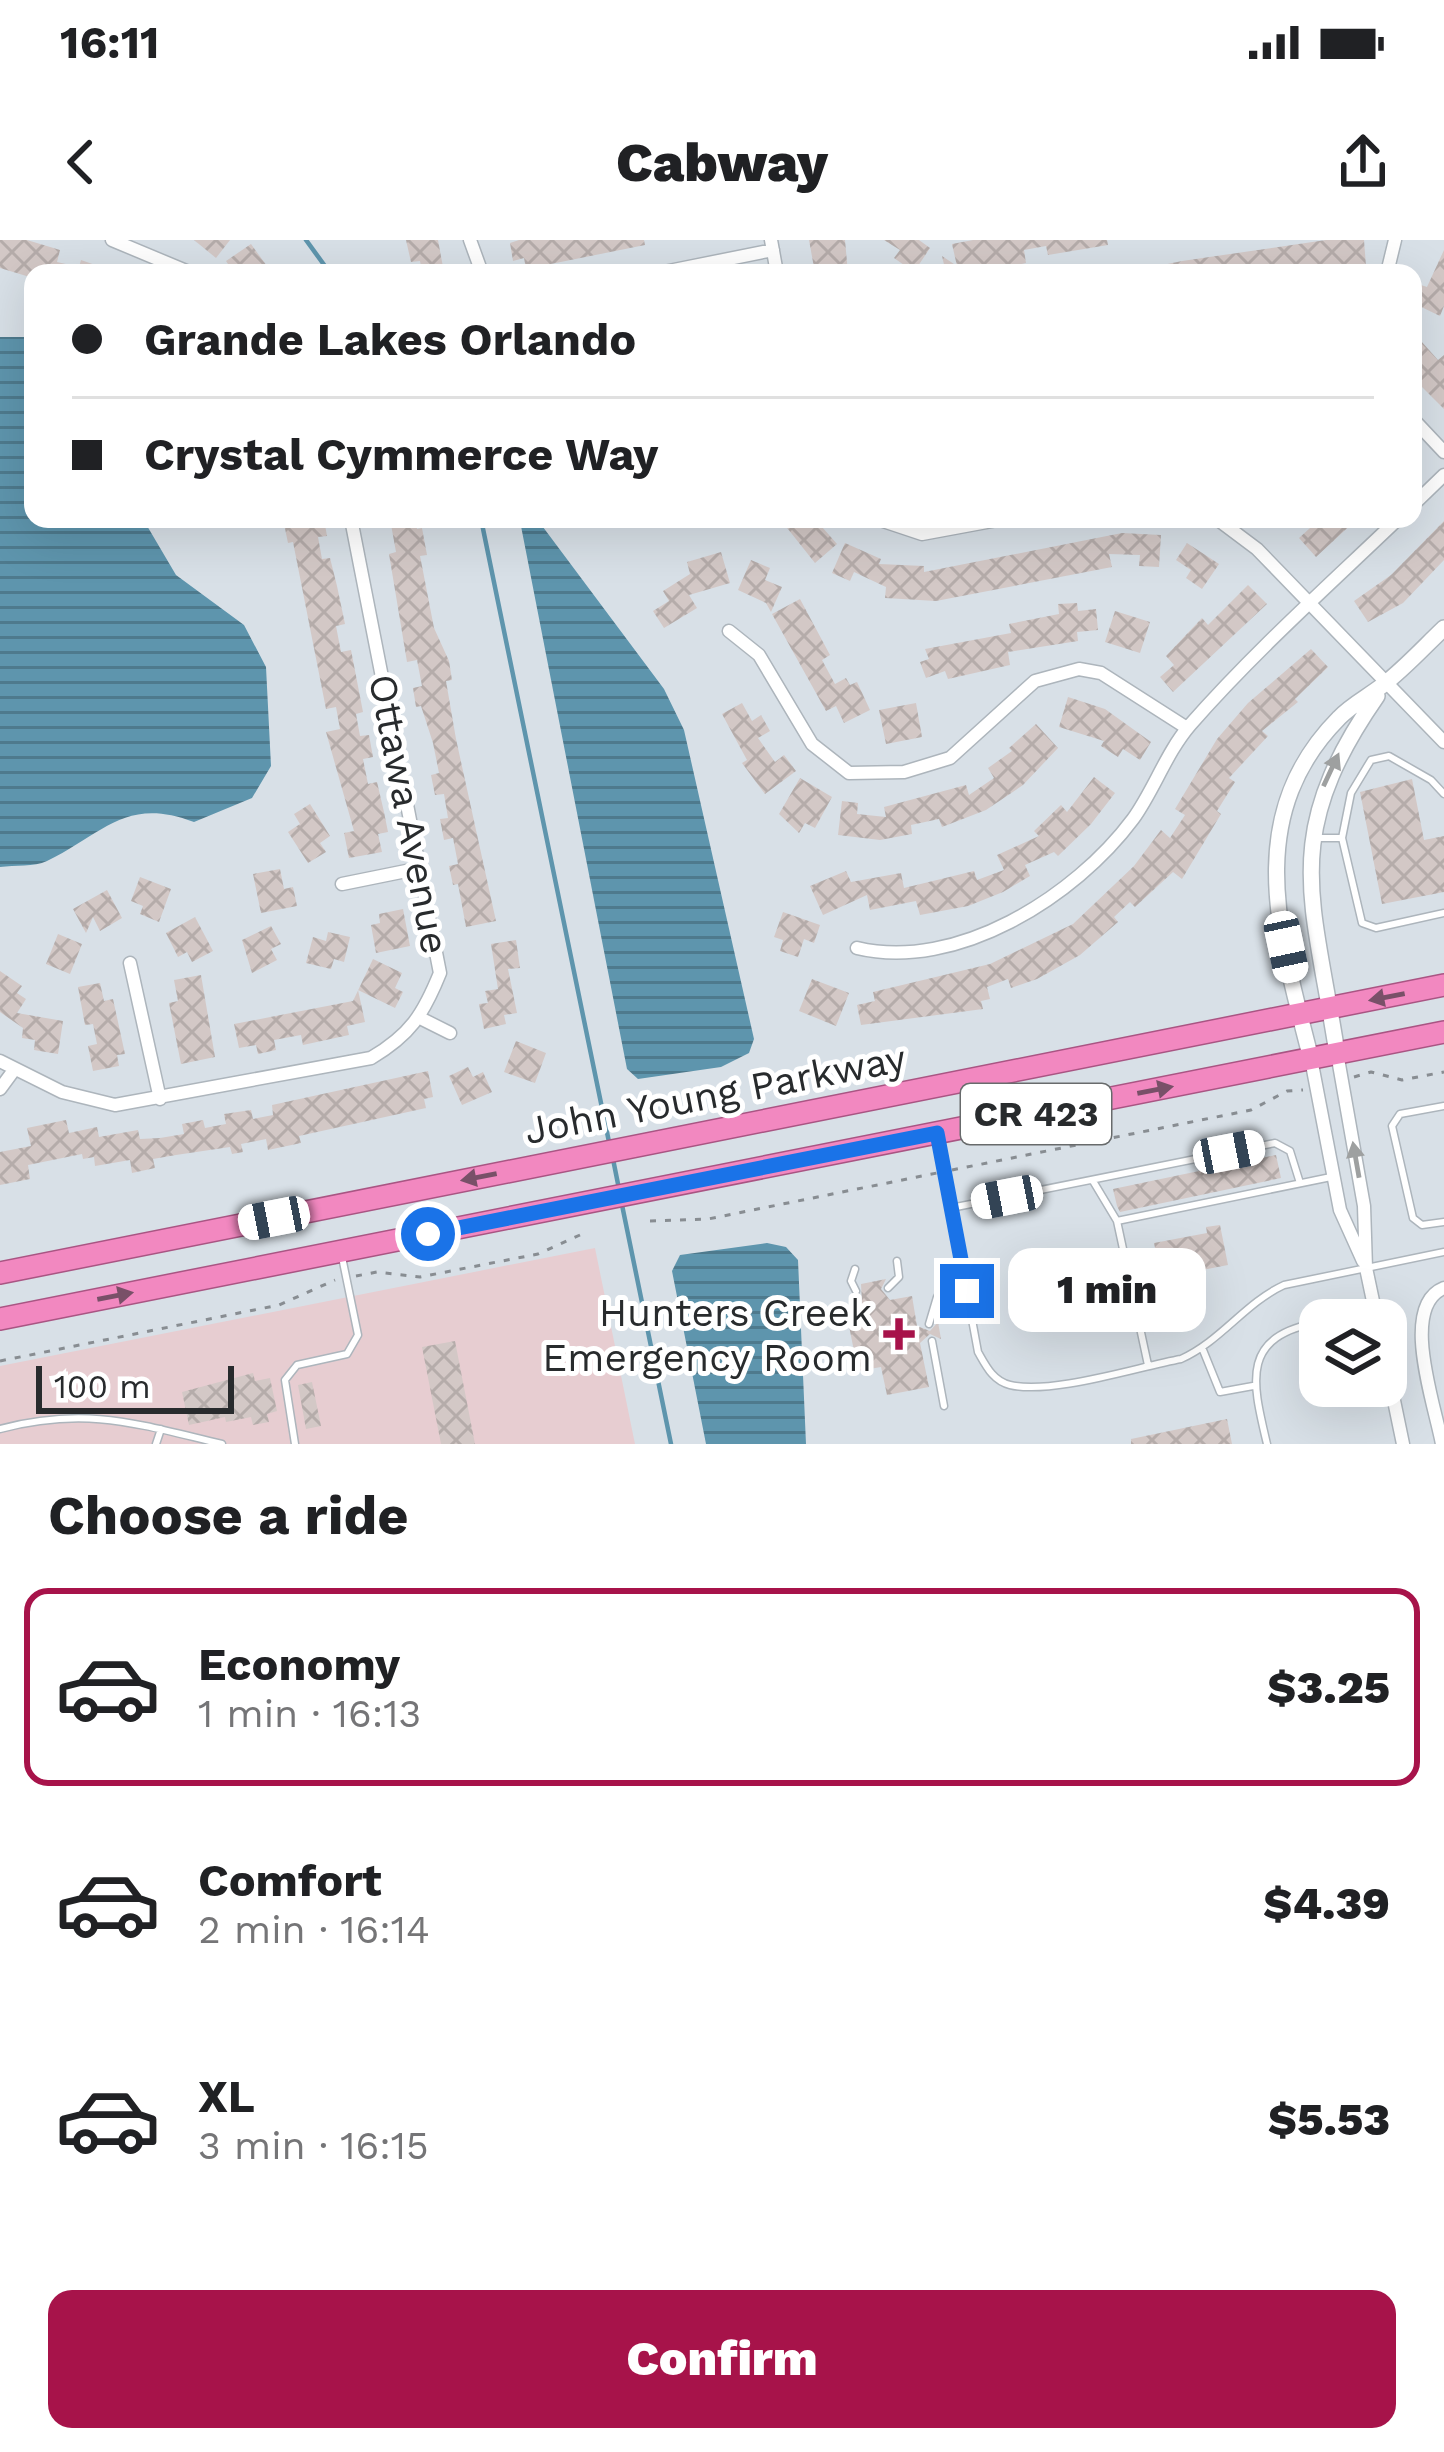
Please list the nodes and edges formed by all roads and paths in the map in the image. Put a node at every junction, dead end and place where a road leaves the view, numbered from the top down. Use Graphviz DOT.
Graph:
graph roads {
  1 [pos="112,240"];
  2 [pos="772,245"];
  3 [pos="169,264"];
  4 [pos="695,264"];
  5 [pos="1422,429"];
  6 [pos="1444,452"];
  7 [pos="1444,475"];
  8 [pos="1422,496"];
  9 [pos="353,528"];
  10 [pos="904,528"];
  11 [pos="955,528"];
  12 [pos="1229,528"];
  13 [pos="1389,528"];
  14 [pos="1309,604"];
  15 [pos="1444,628"];
  16 [pos="729,631"];
  17 [pos="1385,683"];
  18 [pos="1187,728"];
  19 [pos="1443,739"];
  20 [pos="1444,794"];
  21 [pos="1312,838"];
  22 [pos="1342,838"];
  23 [pos="421,868"];
  24 [pos="342,884"];
  25 [pos="1444,913"];
  26 [pos="857,948"];
  27 [pos="130,963"];
  28 [pos="1444,985"];
  29 [pos="1330,1008"];
  30 [pos="1300,1014"];
  31 [pos="422,1018"];
  32 [pos="1444,1032"];
  33 [pos="450,1033"];
  34 [pos="1337,1053"];
  35 [pos="1311,1059"];
  36 [pos="0,1061"];
  37 [pos="14,1070"];
  38 [pos="1444,1072"];
  39 [pos="1352,1077"];
  40 [pos="1304,1088"];
  41 [pos="0,1089"];
  42 [pos="160,1099"];
  43 [pos="1444,1106"];
  44 [pos="937,1133"];
  45 [pos="944,1172"];
  46 [pos="1334,1176"];
  47 [pos="1092,1180"];
  48 [pos="1300,1183"];
  49 [pos="951,1208"];
  50 [pos="1117,1220"];
  51 [pos="650,1221"];
  52 [pos="1444,1222"];
  53 [pos="580,1235"];
  54 [pos="341,1252"];
  55 [pos="1444,1252"];
  56 [pos="897,1261"];
  57 [pos="1366,1268"];
  58 [pos="855,1269"];
  59 [pos="0,1273"];
  60 [pos="346,1278"];
  61 [pos="888,1288"];
  62 [pos="1444,1288"];
  63 [pos="967,1291"];
  64 [pos="856,1292"];
  65 [pos="1373,1299"];
  66 [pos="0,1319"];
  67 [pos="929,1324"];
  68 [pos="1299,1326"];
  69 [pos="932,1341"];
  70 [pos="1203,1349"];
  71 [pos="0,1361"];
  72 [pos="1148,1365"];
  73 [pos="1253,1386"];
  74 [pos="944,1406"];
  75 [pos="1395,1407"];
  76 [pos="0,1429"];
  77 [pos="161,1429"];
  78 [pos="156,1444"];
  79 [pos="221,1444"];
  80 [pos="296,1444"];
  81 [pos="1267,1444"];
  82 [pos="1403,1444"];
  83 [pos="1442,1444"];
  1 -- 3 [label="street"];
  2 -- 4 [label="street"];
  5 -- 6 [label="street"];
  7 -- 8 [label="street"];
  9 -- 23 [label="street, Ottawa Avenue"];
  10 -- 11 [label="street"];
  12 -- 14 [label="street"];
  13 -- 14 [label="street"];
  14 -- 17 [label="street"];
  14 -- 18 [label="street"];
  15 -- 17 [label="street"];
  16 -- 18 [label="street"];
  17 -- 19 [label="street"];
  21 -- 17 [label="street, one-way"];
  17 -- 30 [label="street"];
  18 -- 26 [label="street"];
  20 -- 22 [label="lane"];
  21 -- 22 [label="lane"];
  21 -- 29 [label="street"];
  22 -- 25 [label="lane"];
  23 -- 24 [label="street"];
  23 -- 31 [label="street, Ottawa Avenue"];
  27 -- 42 [label="street"];
  28 -- 29 [label="highway, John Young Parkway / CR 423, one-way"];
  29 -- 30 [label="highway, John Young Parkway / CR 423"];
  29 -- 34 [label="street"];
  30 -- 35 [label="street"];
  30 -- 59 [label="highway, John Young Parkway / CR 423, one-way"];
  31 -- 33 [label="street"];
  31 -- 42 [label="street"];
  32 -- 34 [label="highway, John Young Parkway / CR 423"];
  34 -- 35 [label="highway, John Young Parkway / CR 423"];
  57 -- 34 [label="street, one-way"];
  44 -- 35 [label="highway, John Young Parkway / CR 423, one-way"];
  35 -- 46 [label="street"];
  36 -- 37 [label="street"];
  37 -- 41 [label="street"];
  37 -- 42 [label="street"];
  38 -- 39 [label="path"];
  40 -- 45 [label="path"];
  43 -- 52 [label="lane"];
  44 -- 45 [label="lane"];
  44 -- 54 [label="highway, John Young Parkway / CR 423"];
  45 -- 49 [label="lane"];
  45 -- 51 [label="path"];
  46 -- 48 [label="lane"];
  46 -- 57 [label="street"];
  47 -- 48 [label="lane"];
  47 -- 49 [label="lane"];
  47 -- 50 [label="lane"];
  48 -- 50 [label="lane"];
  49 -- 63 [label="lane"];
  50 -- 72 [label="lane"];
  53 -- 60 [label="path"];
  54 -- 60 [label="lane"];
  66 -- 54 [label="highway, John Young Parkway / CR 423, one-way"];
  55 -- 57 [label="lane"];
  56 -- 61 [label="lane"];
  57 -- 65 [label="street"];
  57 -- 70 [label="lane"];
  58 -- 64 [label="lane"];
  60 -- 71 [label="path"];
  60 -- 80 [label="lane"];
  62 -- 83 [label="street"];
  63 -- 67 [label="lane"];
  63 -- 72 [label="lane"];
  68 -- 73 [label="lane"];
  69 -- 74 [label="lane"];
  70 -- 72 [label="lane"];
  70 -- 73 [label="lane"];
  73 -- 81 [label="lane"];
  75 -- 82 [label="street"];
  76 -- 77 [label="lane"];
  77 -- 78 [label="lane"];
  77 -- 79 [label="lane"];
}
